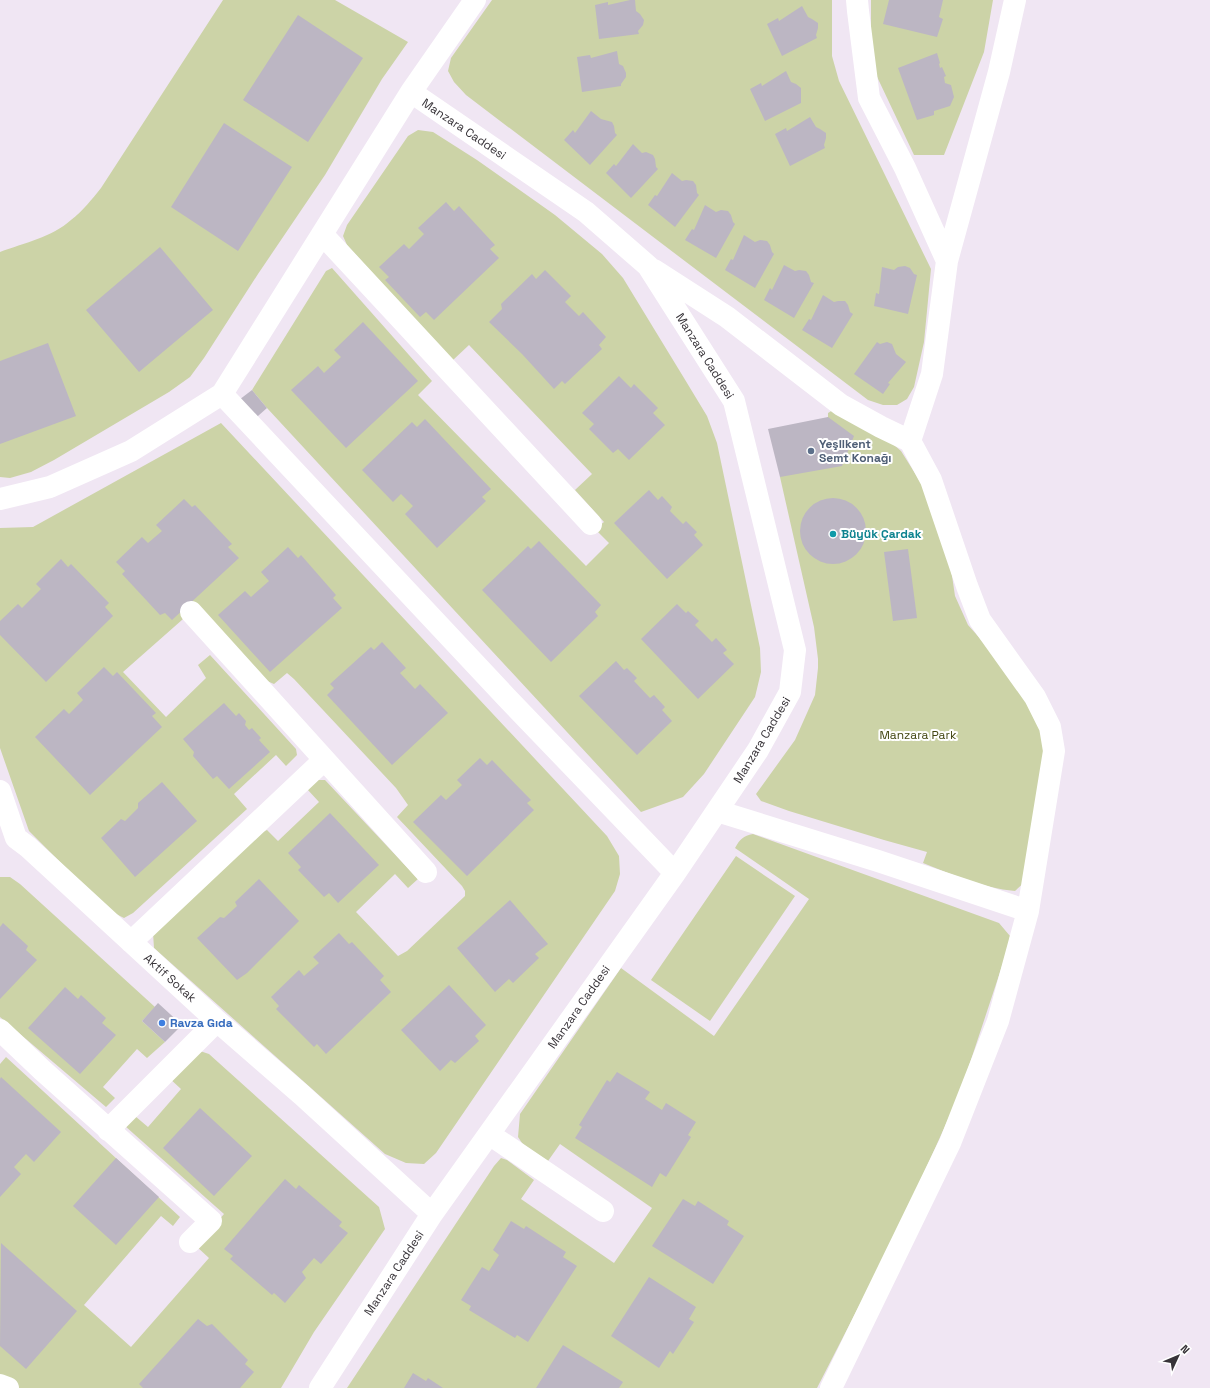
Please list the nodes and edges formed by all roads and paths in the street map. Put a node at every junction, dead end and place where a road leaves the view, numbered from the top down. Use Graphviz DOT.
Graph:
graph roads {
  1 [pos="476,0"];
  2 [pos="857,0"];
  3 [pos="1015,0"];
  4 [pos="411,92"];
  5 [pos="322,234"];
  6 [pos="948,261"];
  7 [pos="648,266"];
  8 [pos="222,394"];
  9 [pos="910,441"];
  10 [pos="0,499"];
  11 [pos="591,524"];
  12 [pos="190,612"];
  13 [pos="324,760"];
  14 [pos="0,791"];
  15 [pos="717,811"];
  16 [pos="8,842"];
  17 [pos="426,872"];
  18 [pos="675,873"];
  19 [pos="1028,911"];
  20 [pos="131,942"];
  21 [pos="217,1021"];
  22 [pos="0,1030"];
  23 [pos="108,1130"];
  24 [pos="489,1134"];
  25 [pos="603,1211"];
  26 [pos="432,1214"];
  27 [pos="190,1242"];
  28 [pos="0,1385"];
  29 [pos="8,1388"];
  30 [pos="320,1388"];
  31 [pos="831,1388"];
  1 -- 4 [label="street"];
  2 -- 6 [label="street"];
  3 -- 6 [label="street"];
  4 -- 5 [label="street"];
  4 -- 7 [label="street, Manzara Caddesi"];
  5 -- 8 [label="street"];
  5 -- 11 [label="street"];
  6 -- 9 [label="street"];
  7 -- 9 [label="street"];
  7 -- 15 [label="street, Manzara Caddesi"];
  8 -- 10 [label="street"];
  8 -- 18 [label="street"];
  9 -- 19 [label="street"];
  12 -- 13 [label="street"];
  13 -- 17 [label="street"];
  13 -- 20 [label="street"];
  14 -- 16 [label="street, Aktif Sokak"];
  15 -- 18 [label="street, Manzara Caddesi"];
  15 -- 19 [label="street"];
  16 -- 20 [label="street, Aktif Sokak"];
  18 -- 24 [label="street, Manzara Caddesi"];
  19 -- 31 [label="street"];
  20 -- 21 [label="street, Aktif Sokak"];
  21 -- 23 [label="street"];
  21 -- 26 [label="street, Aktif Sokak"];
  22 -- 23 [label="street"];
  23 -- 27 [label="street"];
  24 -- 25 [label="street"];
  24 -- 26 [label="street, Manzara Caddesi"];
  26 -- 30 [label="street, Manzara Caddesi"];
  28 -- 29 [label="street"];
}
